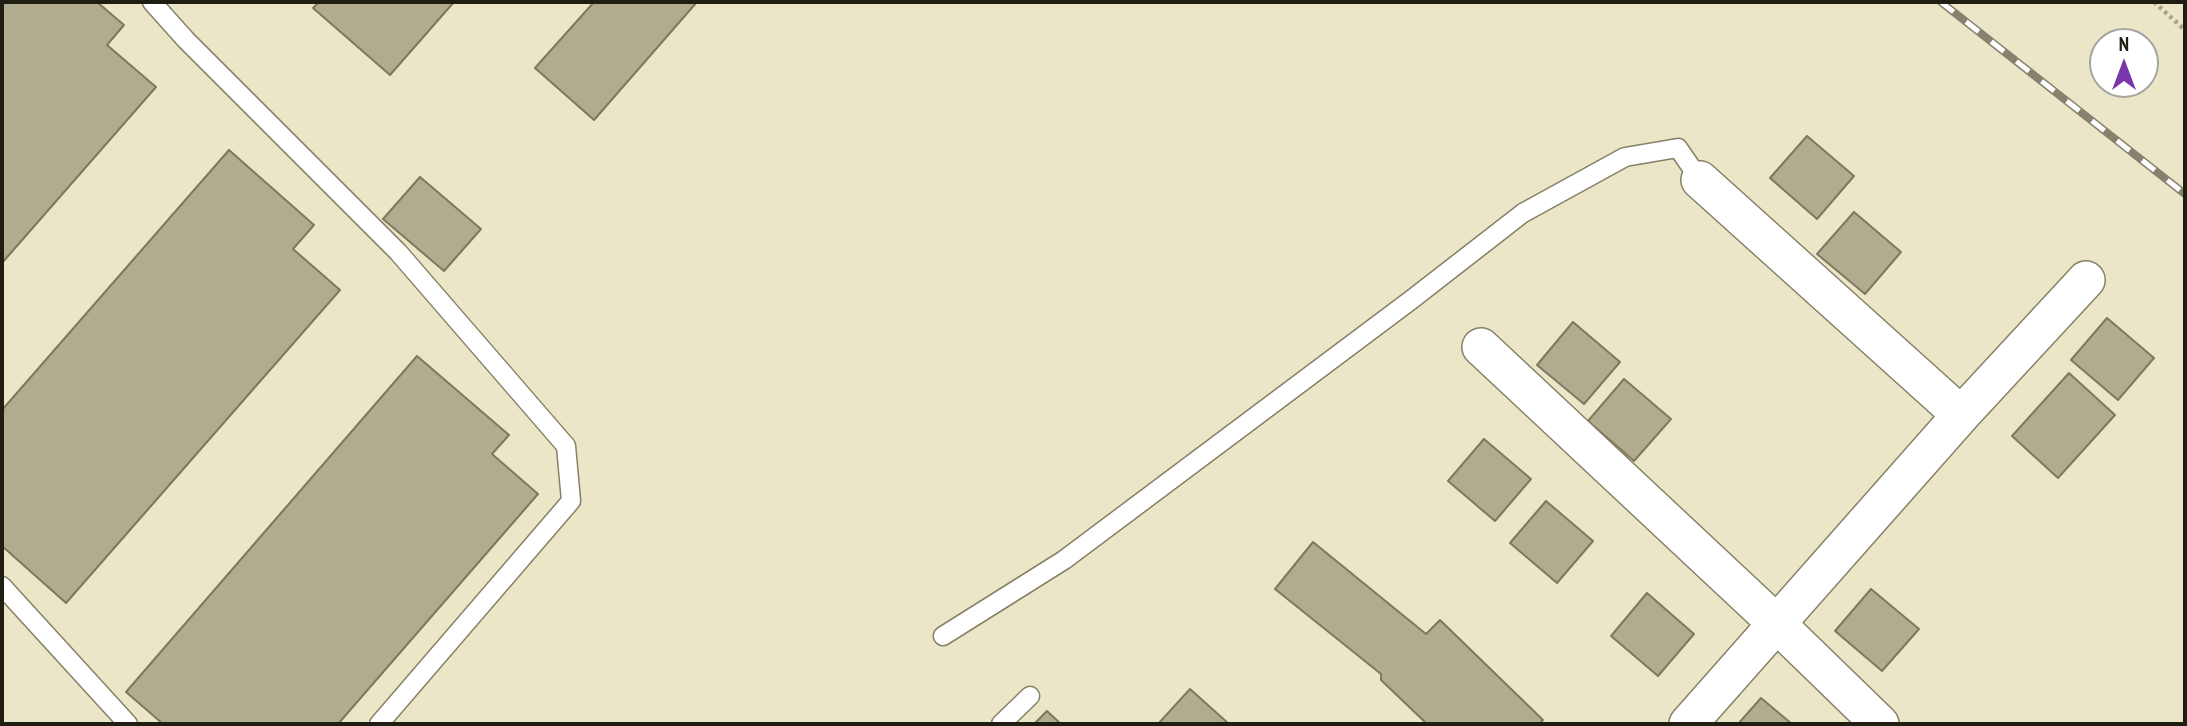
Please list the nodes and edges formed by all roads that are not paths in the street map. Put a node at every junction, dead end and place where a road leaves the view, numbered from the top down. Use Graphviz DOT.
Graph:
graph roads {
  1 [pos="152,2"];
  2 [pos="1700,180"];
  3 [pos="2086,279"];
  4 [pos="1480,347"];
  5 [pos="1961,415"];
  6 [pos="2,586"];
  7 [pos="1777,624"];
  8 [pos="943,636"];
  9 [pos="1030,696"];
  10 [pos="128,724"];
  11 [pos="379,724"];
  12 [pos="1001,724"];
  13 [pos="1688,724"];
  14 [pos="1880,724"];
  1 -- 11 [label="lane"];
  2 -- 5 [label="street"];
  2 -- 8 [label="lane"];
  3 -- 5 [label="street"];
  4 -- 7 [label="street"];
  5 -- 7 [label="street"];
  6 -- 10 [label="lane"];
  7 -- 13 [label="street"];
  7 -- 14 [label="street"];
  9 -- 12 [label="lane"];
}
